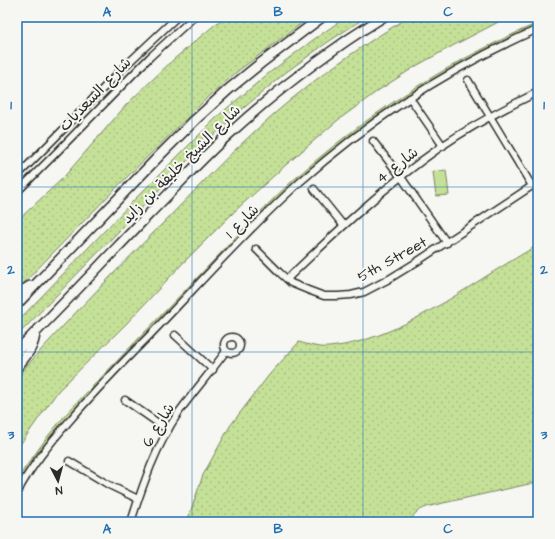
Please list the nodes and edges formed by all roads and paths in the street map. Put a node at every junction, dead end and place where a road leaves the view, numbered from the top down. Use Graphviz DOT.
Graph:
graph roads {
  1 [pos="177,17"];
  2 [pos="194,17"];
  3 [pos="322,17"];
  4 [pos="383,17"];
  5 [pos="538,29"];
  6 [pos="468,80"];
  7 [pos="538,92"];
  8 [pos="410,98"];
  9 [pos="490,116"];
  10 [pos="373,141"];
  11 [pos="443,146"];
  12 [pos="17,176"];
  13 [pos="401,177"];
  14 [pos="538,182"];
  15 [pos="532,186"];
  16 [pos="314,189"];
  17 [pos="17,192"];
  18 [pos="343,225"];
  19 [pos="446,243"];
  20 [pos="256,249"];
  21 [pos="287,279"];
  22 [pos="37,283"];
  23 [pos="17,294"];
  24 [pos="17,304"];
  25 [pos="35,333"];
  26 [pos="175,335"];
  27 [pos="17,351"];
  28 [pos="226,351"];
  29 [pos="17,367"];
  30 [pos="213,370"];
  31 [pos="125,400"];
  32 [pos="168,430"];
  33 [pos="69,461"];
  34 [pos="17,493"];
  35 [pos="138,499"];
  36 [pos="131,522"];
  1 -- 12 [label="street, شارع السعديات"];
  2 -- 17 [label="street, شارع السعديات"];
  3 -- 22 [label="highway, شارع الشيخ خليفة بن زايد"];
  4 -- 25 [label="highway, شارع الشيخ خليفة بن زايد"];
  5 -- 8 [label="street, شارع 1"];
  6 -- 9 [label="street"];
  7 -- 9 [label="street, شارع 4"];
  8 -- 11 [label="street"];
  8 -- 34 [label="street, شارع 1"];
  9 -- 11 [label="street, شارع 4"];
  9 -- 15 [label="street"];
  10 -- 13 [label="street"];
  11 -- 13 [label="street, شارع 4"];
  13 -- 18 [label="street, شارع 4"];
  13 -- 19 [label="street"];
  14 -- 15 [label="street, 5th Street"];
  15 -- 19 [label="street, 5th Street"];
  16 -- 18 [label="street"];
  18 -- 21 [label="street, شارع 4"];
  19 -- 21 [label="street, 5th Street"];
  20 -- 21 [label="street, 5th Street"];
  22 -- 23 [label="highway"];
  22 -- 24 [label="highway, شارع الشيخ خليفة بن زايد"];
  25 -- 27 [label="highway, شارع الشيخ خليفة بن زايد"];
  25 -- 29 [label="highway"];
  26 -- 30 [label="street"];
  28 -- 30 [label="street, شارع 6"];
  30 -- 32 [label="street, شارع 6"];
  31 -- 32 [label="street"];
  32 -- 35 [label="street, شارع 6"];
  33 -- 35 [label="street"];
  35 -- 36 [label="street, شارع 6"];
}
